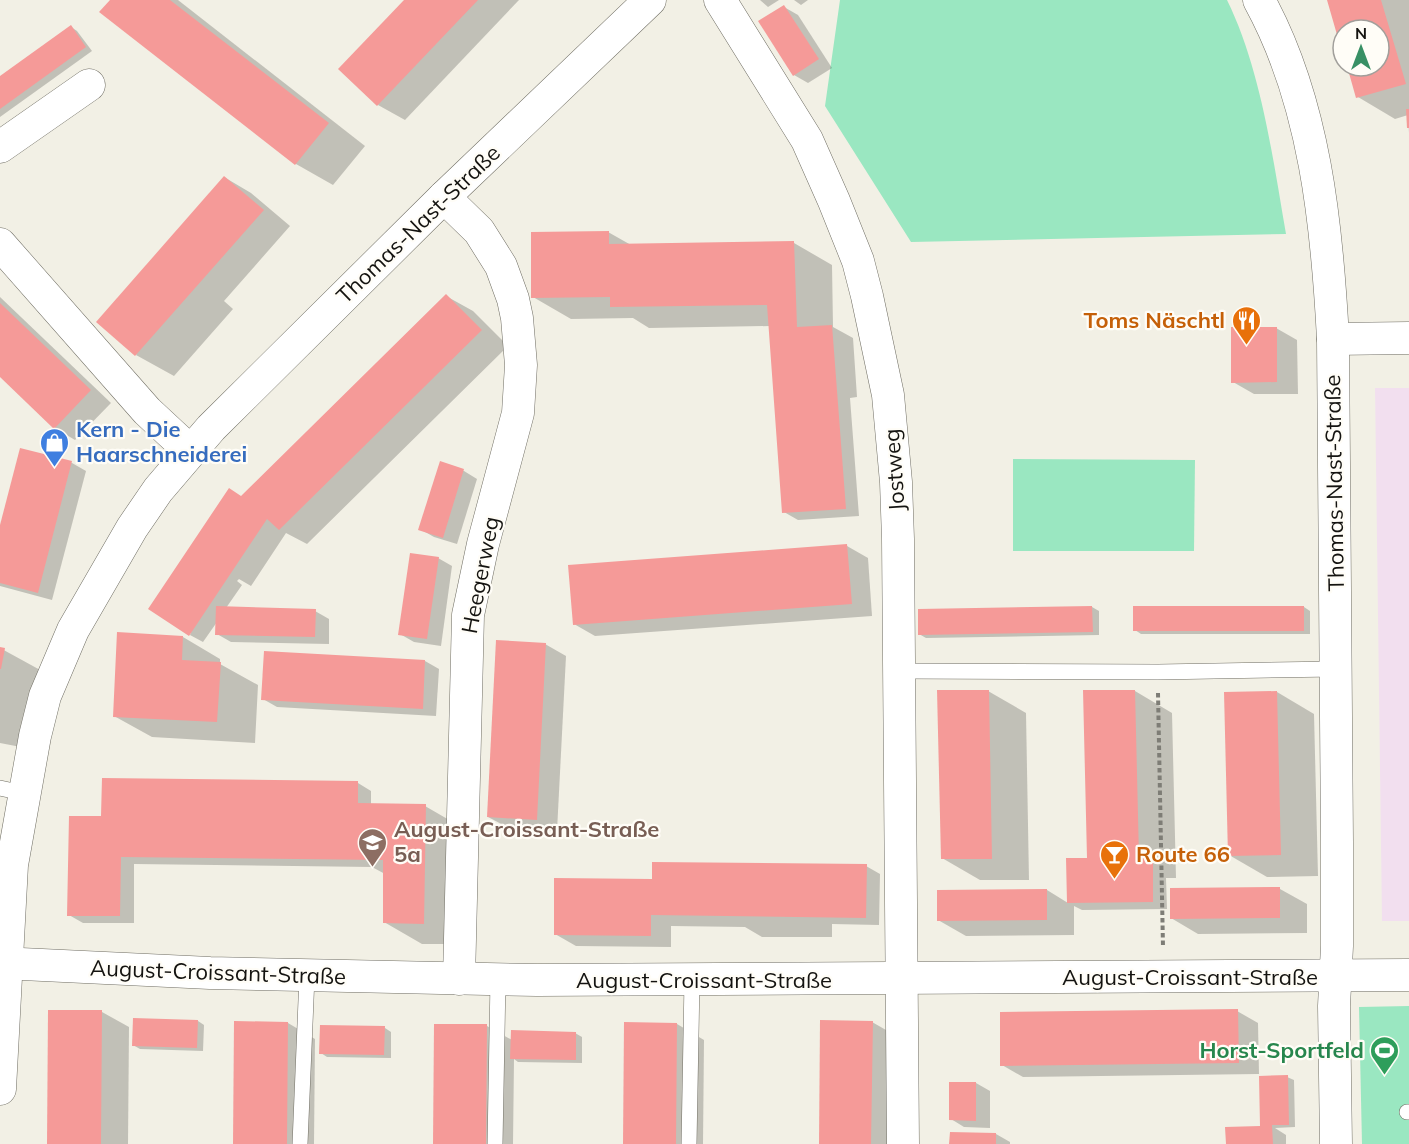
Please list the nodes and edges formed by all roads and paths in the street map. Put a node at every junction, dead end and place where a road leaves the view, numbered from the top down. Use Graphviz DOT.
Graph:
graph roads {
  1 [pos="650,0"];
  2 [pos="720,0"];
  3 [pos="1259,0"];
  4 [pos="89,85"];
  5 [pos="0,147"];
  6 [pos="444,197"];
  7 [pos="0,244"];
  8 [pos="1409,338"];
  9 [pos="1333,339"];
  10 [pos="190,451"];
  11 [pos="1336,669"];
  12 [pos="899,671"];
  13 [pos="1158,672"];
  14 [pos="12,791"];
  15 [pos="3,963"];
  16 [pos="1409,975"];
  17 [pos="307,976"];
  18 [pos="1335,976"];
  19 [pos="1163,977"];
  20 [pos="902,979"];
  21 [pos="459,980"];
  22 [pos="498,980"];
  23 [pos="692,981"];
  24 [pos="0,1089"];
  25 [pos="300,1144"];
  26 [pos="495,1144"];
  27 [pos="689,1144"];
  28 [pos="903,1144"];
  29 [pos="1336,1144"];
  1 -- 6 [label="street, Thomas-Nast-Straße"];
  2 -- 12 [label="street, Jostweg"];
  3 -- 9 [label="street, Thomas-Nast-Straße"];
  4 -- 5 [label="street"];
  6 -- 10 [label="street, Thomas-Nast-Straße"];
  6 -- 21 [label="street, Heegerweg"];
  7 -- 10 [label="street"];
  8 -- 9 [label="street"];
  9 -- 11 [label="street, Thomas-Nast-Straße"];
  10 -- 14 [label="street, Thomas-Nast-Straße"];
  11 -- 13 [label="lane"];
  11 -- 18 [label="street, Thomas-Nast-Straße"];
  12 -- 13 [label="lane"];
  12 -- 20 [label="street, Jostweg"];
  13 -- 19 [label="path"];
  14 -- 15 [label="street, Thomas-Nast-Straße"];
  15 -- 17 [label="street, August-Croissant-Straße"];
  15 -- 24 [label="street, Thomas-Nast-Straße"];
  16 -- 18 [label="street, August-Croissant-Straße"];
  17 -- 21 [label="street, August-Croissant-Straße"];
  17 -- 25 [label="lane"];
  18 -- 19 [label="street, August-Croissant-Straße"];
  18 -- 29 [label="street, Thomas-Nast-Straße"];
  19 -- 20 [label="street, August-Croissant-Straße"];
  20 -- 23 [label="street, August-Croissant-Straße"];
  20 -- 28 [label="street, Jostweg"];
  21 -- 22 [label="street, August-Croissant-Straße"];
  22 -- 23 [label="street, August-Croissant-Straße"];
  22 -- 26 [label="lane"];
  23 -- 27 [label="lane"];
}
